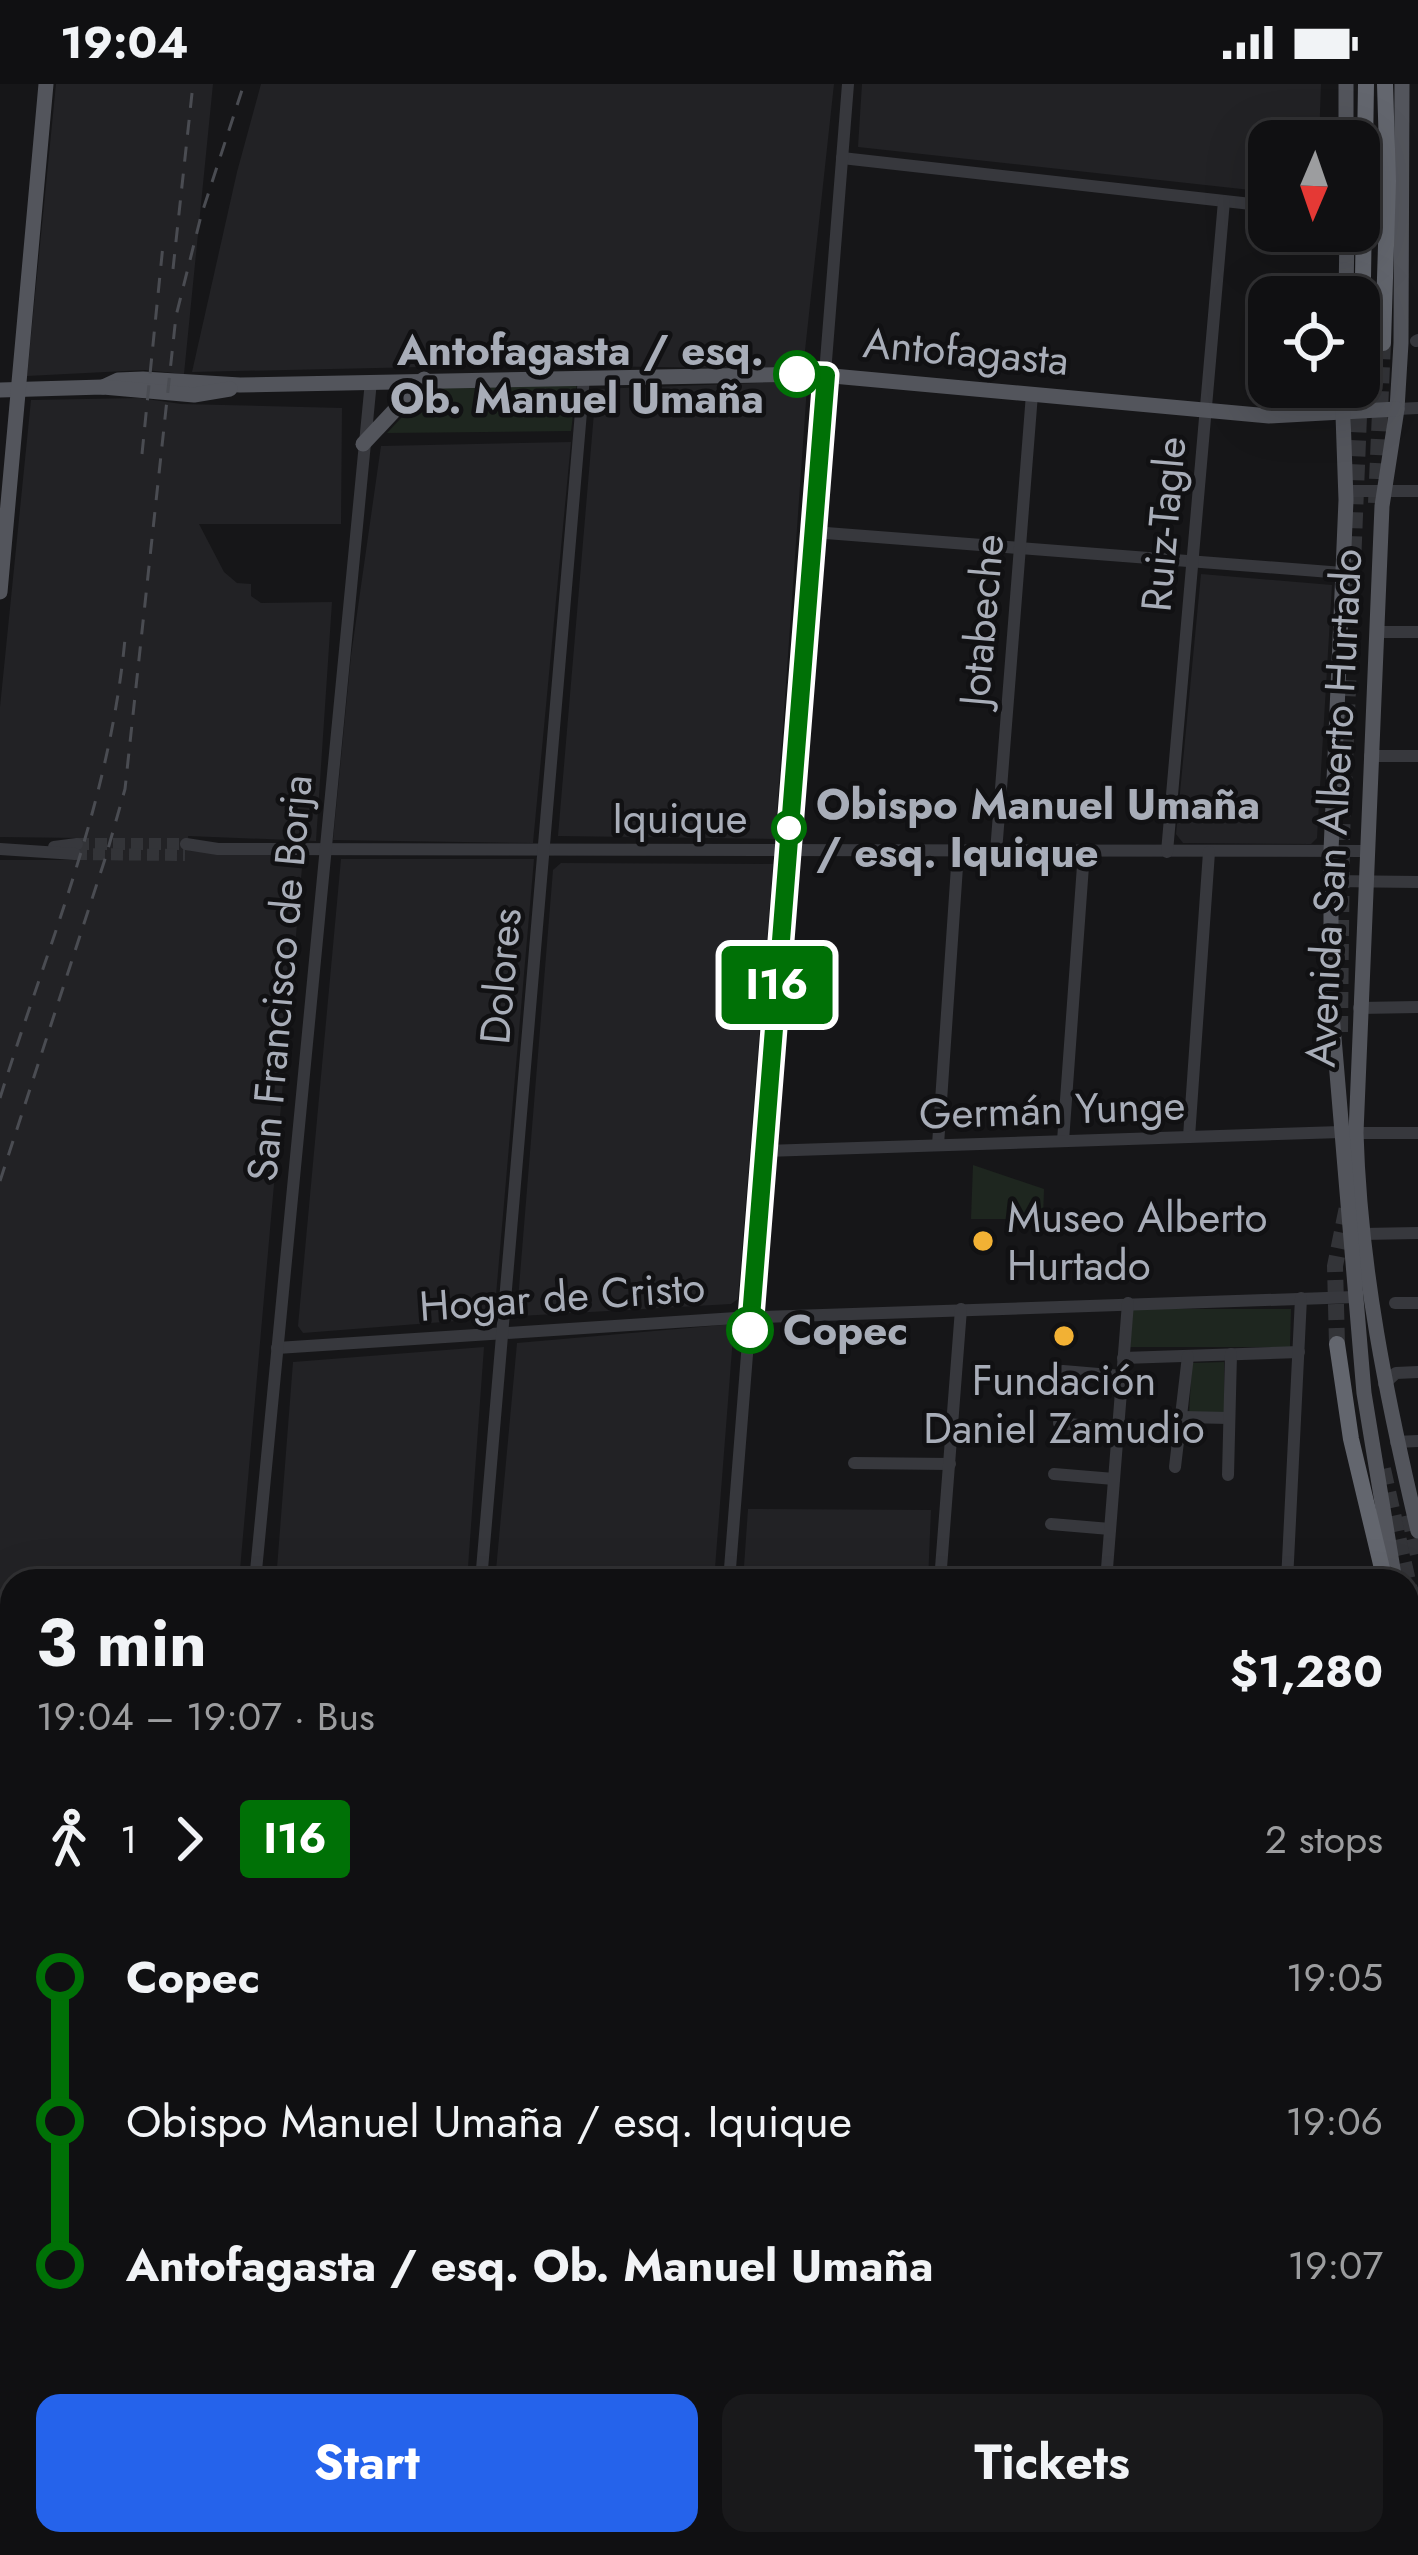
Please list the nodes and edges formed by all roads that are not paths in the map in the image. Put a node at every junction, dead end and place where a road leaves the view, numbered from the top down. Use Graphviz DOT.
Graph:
graph roads {
  1 [pos="46,84"];
  2 [pos="848,84"];
  3 [pos="1346,84"];
  4 [pos="1366,84"];
  5 [pos="1385,84"];
  6 [pos="1402,84"];
  7 [pos="1346,120"];
  8 [pos="1410,130"];
  9 [pos="842,158"];
  10 [pos="1225,201"];
  11 [pos="1248,204"];
  12 [pos="1363,276"];
  13 [pos="1383,343"];
  14 [pos="826,375"];
  15 [pos="584,377"];
  16 [pos="424,379"];
  17 [pos="371,381"];
  18 [pos="0,390"];
  19 [pos="19,390"];
  20 [pos="1032,394"];
  21 [pos="1341,408"];
  22 [pos="1418,408"];
  23 [pos="1396,409"];
  24 [pos="1206,410"];
  25 [pos="1341,412"];
  26 [pos="1313,416"];
  27 [pos="1343,432"];
  28 [pos="363,444"];
  29 [pos="1346,491"];
  30 [pos="1418,491"];
  31 [pos="1383,493"];
  32 [pos="813,532"];
  33 [pos="1020,548"];
  34 [pos="1192,562"];
  35 [pos="1343,573"];
  36 [pos="0,592"];
  37 [pos="1376,632"];
  38 [pos="1418,632"];
  39 [pos="1418,756"];
  40 [pos="1370,757"];
  41 [pos="0,849"];
  42 [pos="76,849"];
  43 [pos="185,849"];
  44 [pos="325,849"];
  45 [pos="544,850"];
  46 [pos="788,851"];
  47 [pos="1331,851"];
  48 [pos="1366,851"];
  49 [pos="958,852"];
  50 [pos="995,852"];
  51 [pos="1084,852"];
  52 [pos="1167,852"];
  53 [pos="1209,852"];
  54 [pos="1331,881"];
  55 [pos="1365,882"];
  56 [pos="1418,882"];
  57 [pos="1418,1007"];
  58 [pos="1359,1008"];
  59 [pos="1349,1132"];
  60 [pos="1418,1133"];
  61 [pos="1189,1137"];
  62 [pos="1064,1141"];
  63 [pos="938,1145"];
  64 [pos="765,1151"];
  65 [pos="1418,1233"];
  66 [pos="1362,1234"];
  67 [pos="1355,1297"];
  68 [pos="1301,1298"];
  69 [pos="1128,1303"];
  70 [pos="1395,1303"];
  71 [pos="1418,1303"];
  72 [pos="961,1309"];
  73 [pos="751,1317"];
  74 [pos="502,1332"];
  75 [pos="1337,1344"];
  76 [pos="277,1348"];
  77 [pos="1298,1352"];
  78 [pos="1231,1354"];
  79 [pos="1188,1356"];
  80 [pos="1124,1358"];
  81 [pos="1063,1372"];
  82 [pos="1418,1372"];
  83 [pos="1122,1376"];
  84 [pos="1384,1384"];
  85 [pos="1183,1418"];
  86 [pos="1229,1418"];
  87 [pos="1059,1423"];
  88 [pos="1118,1429"];
  89 [pos="1418,1441"];
  90 [pos="1396,1442"];
  91 [pos="854,1463"];
  92 [pos="950,1464"];
  93 [pos="1175,1467"];
  94 [pos="1054,1474"];
  95 [pos="1228,1475"];
  96 [pos="1114,1479"];
  97 [pos="1416,1511"];
  98 [pos="1051,1524"];
  99 [pos="1110,1529"];
  100 [pos="1418,1532"];
  101 [pos="256,1569"];
  102 [pos="483,1569"];
  103 [pos="730,1569"];
  104 [pos="941,1569"];
  105 [pos="1103,1569"];
  106 [pos="1288,1569"];
  107 [pos="1382,1569"];
  108 [pos="1393,1569"];
  1 -- 19 [label="main road"];
  2 -- 9 [label="street"];
  3 -- 7 [label="main road"];
  4 -- 12 [label="highway"];
  5 -- 13 [label="highway"];
  6 -- 8 [label="main road, Avenida San Alberto Hurtado"];
  8 -- 23 [label="main road, Avenida San Alberto Hurtado"];
  9 -- 10 [label="street"];
  9 -- 14 [label="street"];
  10 -- 11 [label="street"];
  10 -- 24 [label="street, Ruiz-Tagle"];
  14 -- 15 [label="main road, Antofagasta"];
  14 -- 20 [label="main road, Antofagasta"];
  14 -- 32 [label="street"];
  15 -- 16 [label="main road, Antofagasta"];
  15 -- 45 [label="street, Dolores"];
  16 -- 17 [label="main road, Antofagasta"];
  16 -- 28 [label="main road"];
  17 -- 19 [label="main road, Antofagasta"];
  17 -- 28 [label="street, San Francisco de Borja"];
  18 -- 19 [label="main road, Antofagasta"];
  19 -- 36 [label="main road"];
  20 -- 24 [label="main road, Antofagasta"];
  20 -- 33 [label="street, Jotabeche"];
  21 -- 25 [label="main road, Avenida San Alberto Hurtado"];
  22 -- 23 [label="street"];
  23 -- 25 [label="main road, Antofagasta"];
  23 -- 31 [label="main road, Avenida San Alberto Hurtado"];
  24 -- 26 [label="main road, Antofagasta"];
  24 -- 34 [label="street, Ruiz-Tagle"];
  25 -- 26 [label="main road, Antofagasta"];
  25 -- 27 [label="main road, Avenida San Alberto Hurtado"];
  26 -- 27 [label="main road"];
  27 -- 29 [label="main road, Avenida San Alberto Hurtado"];
  28 -- 44 [label="street, San Francisco de Borja"];
  29 -- 31 [label="street"];
  29 -- 35 [label="main road, Avenida San Alberto Hurtado"];
  30 -- 31 [label="street"];
  31 -- 37 [label="main road, Avenida San Alberto Hurtado"];
  32 -- 33 [label="street"];
  32 -- 46 [label="street"];
  33 -- 34 [label="street"];
  33 -- 50 [label="street, Jotabeche"];
  34 -- 35 [label="street"];
  34 -- 52 [label="street, Ruiz-Tagle"];
  35 -- 47 [label="main road, Avenida San Alberto Hurtado"];
  37 -- 38 [label="street"];
  37 -- 40 [label="main road, Avenida San Alberto Hurtado"];
  39 -- 40 [label="street"];
  40 -- 48 [label="main road, Avenida San Alberto Hurtado"];
  41 -- 42 [label="street"];
  43 -- 44 [label="street, Iquique"];
  44 -- 45 [label="street, Iquique"];
  44 -- 76 [label="street, San Francisco de Borja"];
  45 -- 46 [label="street, Iquique"];
  45 -- 74 [label="street, Dolores"];
  46 -- 49 [label="street, Iquique"];
  46 -- 64 [label="street"];
  47 -- 48 [label="street, Iquique"];
  47 -- 53 [label="street, Iquique"];
  47 -- 54 [label="main road, Avenida San Alberto Hurtado"];
  48 -- 55 [label="main road, Avenida San Alberto Hurtado"];
  49 -- 50 [label="street, Iquique"];
  49 -- 63 [label="street"];
  50 -- 51 [label="street, Iquique"];
  51 -- 52 [label="street, Iquique"];
  51 -- 62 [label="street"];
  52 -- 53 [label="street, Iquique"];
  53 -- 61 [label="street"];
  54 -- 55 [label="street"];
  54 -- 59 [label="main road, Avenida San Alberto Hurtado"];
  55 -- 56 [label="street"];
  55 -- 58 [label="main road, Avenida San Alberto Hurtado"];
  57 -- 58 [label="street"];
  58 -- 59 [label="main road, Avenida San Alberto Hurtado"];
  59 -- 60 [label="street, Germán Yunge"];
  59 -- 61 [label="street, Germán Yunge"];
  59 -- 66 [label="main road, Avenida San Alberto Hurtado"];
  59 -- 67 [label="main road, Avenida San Alberto Hurtado"];
  61 -- 62 [label="street, Germán Yunge"];
  62 -- 63 [label="street, Germán Yunge"];
  63 -- 64 [label="street, Germán Yunge"];
  64 -- 73 [label="street"];
  65 -- 66 [label="street"];
  66 -- 84 [label="main road, Avenida San Alberto Hurtado"];
  67 -- 68 [label="street, Hogar de Cristo"];
  67 -- 108 [label="main road, Avenida San Alberto Hurtado"];
  68 -- 69 [label="street, Hogar de Cristo"];
  68 -- 77 [label="street"];
  69 -- 72 [label="street, Hogar de Cristo"];
  69 -- 80 [label="street"];
  70 -- 71 [label="street"];
  72 -- 73 [label="street, Hogar de Cristo"];
  72 -- 92 [label="street"];
  73 -- 74 [label="street, Hogar de Cristo"];
  73 -- 103 [label="street"];
  74 -- 76 [label="street, Hogar de Cristo"];
  74 -- 102 [label="street, Dolores"];
  75 -- 107 [label="highway"];
  76 -- 101 [label="street, San Francisco de Borja"];
  77 -- 78 [label="street"];
  77 -- 106 [label="street"];
  78 -- 79 [label="street"];
  78 -- 86 [label="street"];
  79 -- 80 [label="street"];
  79 -- 85 [label="street"];
  80 -- 83 [label="street"];
  81 -- 83 [label="street"];
  82 -- 84 [label="street"];
  83 -- 88 [label="street"];
  84 -- 90 [label="main road, Avenida San Alberto Hurtado"];
  85 -- 86 [label="street"];
  85 -- 93 [label="street"];
  86 -- 95 [label="street"];
  87 -- 88 [label="street"];
  88 -- 96 [label="street"];
  89 -- 90 [label="street"];
  90 -- 97 [label="main road, Avenida San Alberto Hurtado"];
  91 -- 92 [label="street"];
  92 -- 104 [label="street"];
  94 -- 96 [label="street"];
  96 -- 99 [label="street"];
  97 -- 100 [label="main road, Avenida San Alberto Hurtado"];
  98 -- 99 [label="street"];
  99 -- 105 [label="street"];
}
